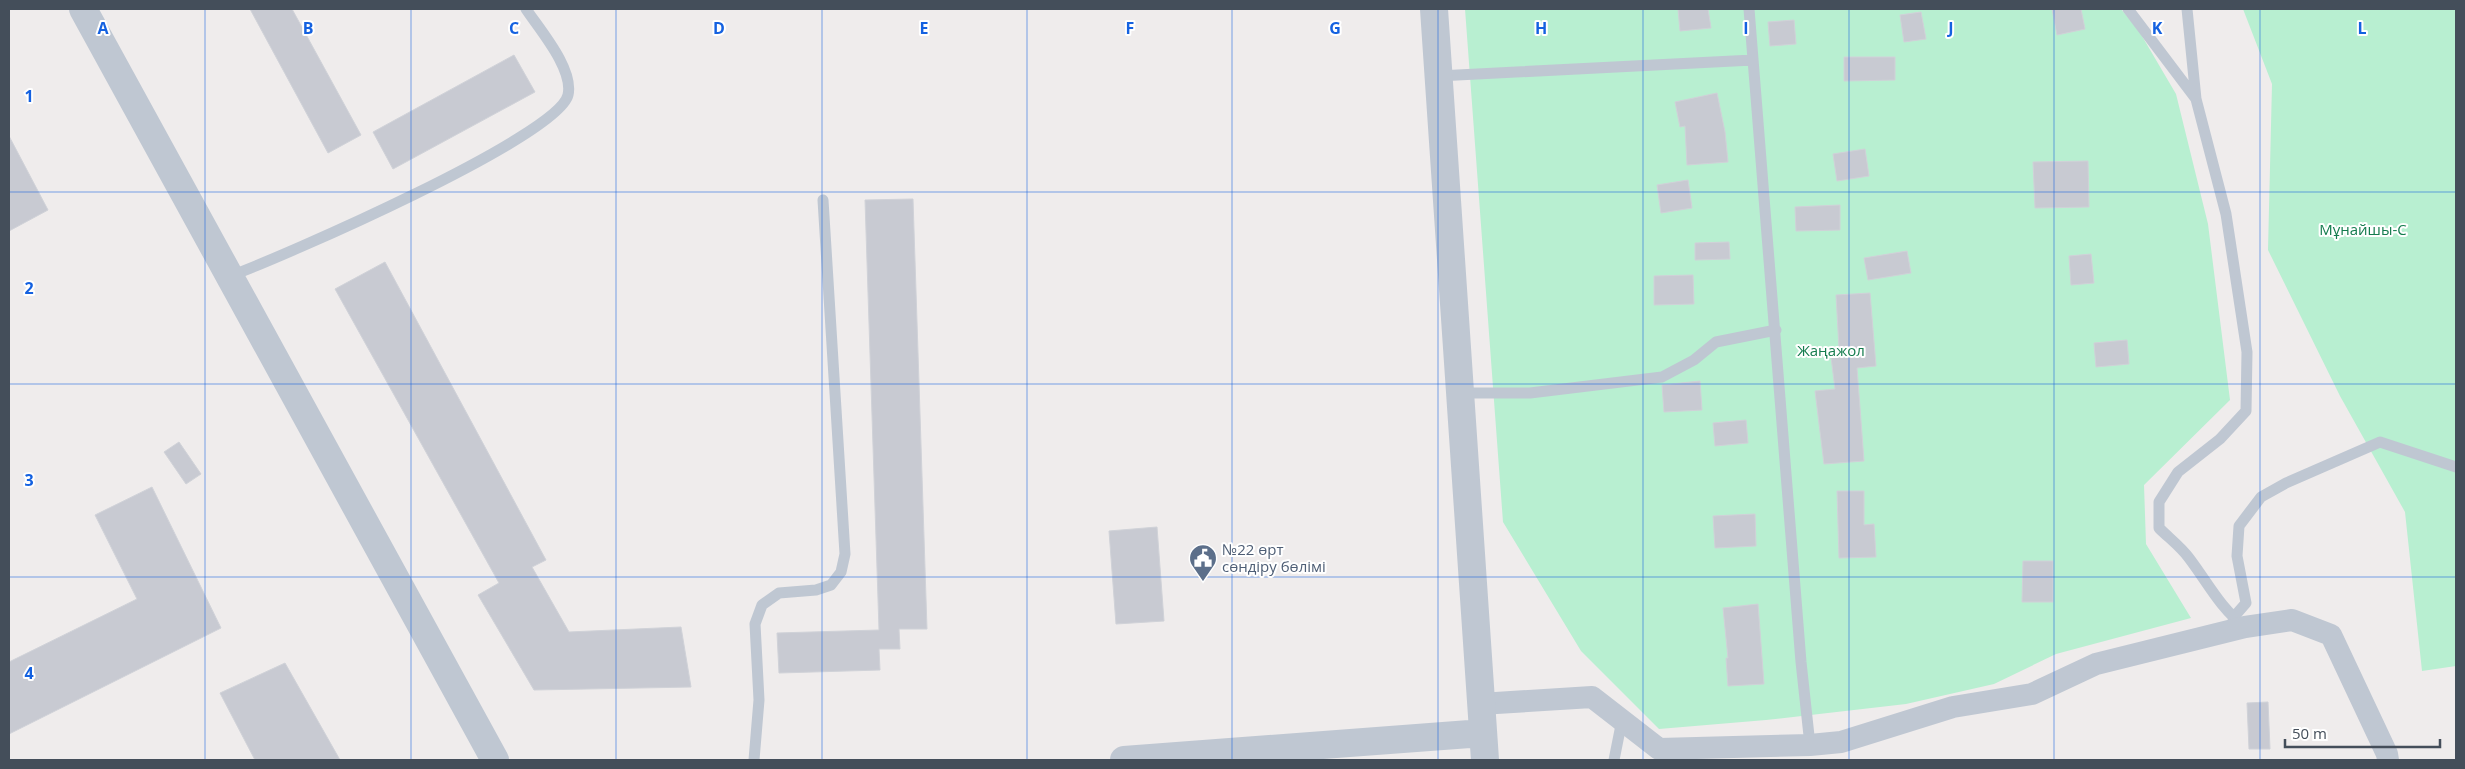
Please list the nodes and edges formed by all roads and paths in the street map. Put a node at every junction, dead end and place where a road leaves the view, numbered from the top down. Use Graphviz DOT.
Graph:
graph roads {
  1 [pos="83,9"];
  2 [pos="526,9"];
  3 [pos="1434,9"];
  4 [pos="1749,9"];
  5 [pos="2128,9"];
  6 [pos="2187,9"];
  7 [pos="1753,60"];
  8 [pos="1438,76"];
  9 [pos="2196,99"];
  10 [pos="823,200"];
  11 [pos="230,276"];
  12 [pos="1776,330"];
  13 [pos="1461,393"];
  14 [pos="2456,467"];
  15 [pos="2239,622"];
  16 [pos="1480,704"];
  17 [pos="1622,720"];
  18 [pos="1483,733"];
  19 [pos="1810,744"];
  20 [pos="1843,751"];
  21 [pos="496,760"];
  22 [pos="754,760"];
  23 [pos="1124,760"];
  24 [pos="1485,760"];
  25 [pos="1614,760"];
  26 [pos="2388,760"];
  1 -- 11 [label="street"];
  2 -- 11 [label="lane"];
  3 -- 8 [label="street"];
  4 -- 7 [label="lane"];
  5 -- 9 [label="lane"];
  6 -- 9 [label="lane"];
  7 -- 8 [label="lane"];
  7 -- 12 [label="lane"];
  8 -- 13 [label="street"];
  9 -- 15 [label="lane"];
  10 -- 22 [label="lane"];
  11 -- 21 [label="street"];
  12 -- 13 [label="lane"];
  12 -- 19 [label="lane"];
  13 -- 16 [label="street"];
  14 -- 15 [label="lane"];
  15 -- 20 [label="street"];
  15 -- 26 [label="street"];
  16 -- 17 [label="street"];
  16 -- 18 [label="street"];
  17 -- 19 [label="street"];
  17 -- 25 [label="lane"];
  18 -- 23 [label="street"];
  18 -- 24 [label="street"];
  19 -- 20 [label="street"];
}
